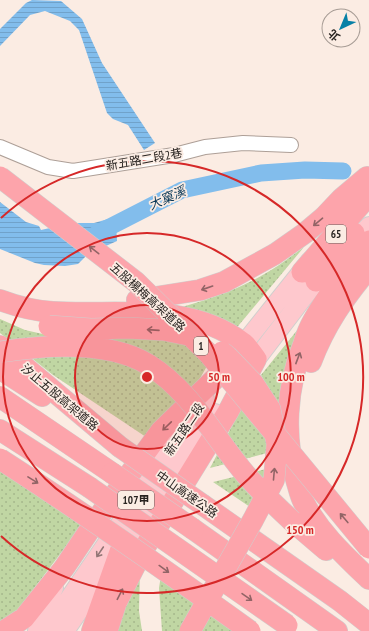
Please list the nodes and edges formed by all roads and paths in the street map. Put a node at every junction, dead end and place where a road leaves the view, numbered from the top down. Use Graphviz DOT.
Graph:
graph roads {
  1 [pos="291,145"];
  2 [pos="0,146"];
  3 [pos="0,176"];
  4 [pos="368,182"];
  5 [pos="369,214"];
  6 [pos="369,226"];
  7 [pos="369,241"];
  8 [pos="369,268"];
  9 [pos="309,277"];
  10 [pos="0,300"];
  11 [pos="0,309"];
  12 [pos="0,346"];
  13 [pos="250,351"];
  14 [pos="0,352"];
  15 [pos="0,369"];
  16 [pos="225,369"];
  17 [pos="0,397"];
  18 [pos="0,430"];
  19 [pos="120,447"];
  20 [pos="0,459"];
  21 [pos="369,548"];
  22 [pos="121,549"];
  23 [pos="64,568"];
  24 [pos="369,573"];
  25 [pos="369,579"];
  26 [pos="369,587"];
  27 [pos="369,624"];
  28 [pos="291,628"];
  29 [pos="4,631"];
  30 [pos="37,631"];
  31 [pos="47,631"];
  32 [pos="65,631"];
  33 [pos="92,631"];
  34 [pos="107,631"];
  35 [pos="190,631"];
  36 [pos="250,631"];
  37 [pos="337,631"];
  1 -- 2 [label="street, 新五路二段2巷"];
  21 -- 3 [label="highway, 五股楊梅高架道路 / 1, one-way, bridge"];
  4 -- 9 [label="highway, 65"];
  4 -- 10 [label="highway, one-way"];
  5 -- 9 [label="highway, 65"];
  6 -- 9 [label="main road, 新五路二段 / 107甲"];
  25 -- 7 [label="highway, one-way"];
  8 -- 24 [label="highway"];
  9 -- 13 [label="main road, 新五路二段 / 107甲"];
  10 -- 13 [label="highway"];
  35 -- 11 [label="highway, one-way, bridge"];
  12 -- 19 [label="highway, 汐止五股高架道路"];
  13 -- 16 [label="main road, 新五路二段 / 107甲"];
  13 -- 22 [label="main road, 新五路二段 / 107甲"];
  34 -- 13 [label="highway, one-way"];
  14 -- 26 [label="highway, bridge"];
  15 -- 19 [label="highway, 中山高速公路"];
  16 -- 23 [label="highway, one-way"];
  16 -- 31 [label="main road, 新五路二段 / 107甲, one-way"];
  17 -- 37 [label="highway, 中山高速公路, bridge"];
  18 -- 28 [label="highway, one-way, bridge"];
  19 -- 27 [label="highway, 中山高速公路, bridge"];
  20 -- 36 [label="highway, one-way, bridge"];
  22 -- 32 [label="main road, 新五路二段 / 107甲"];
  22 -- 33 [label="highway"];
  23 -- 29 [label="highway"];
  23 -- 30 [label="main road"];
}
